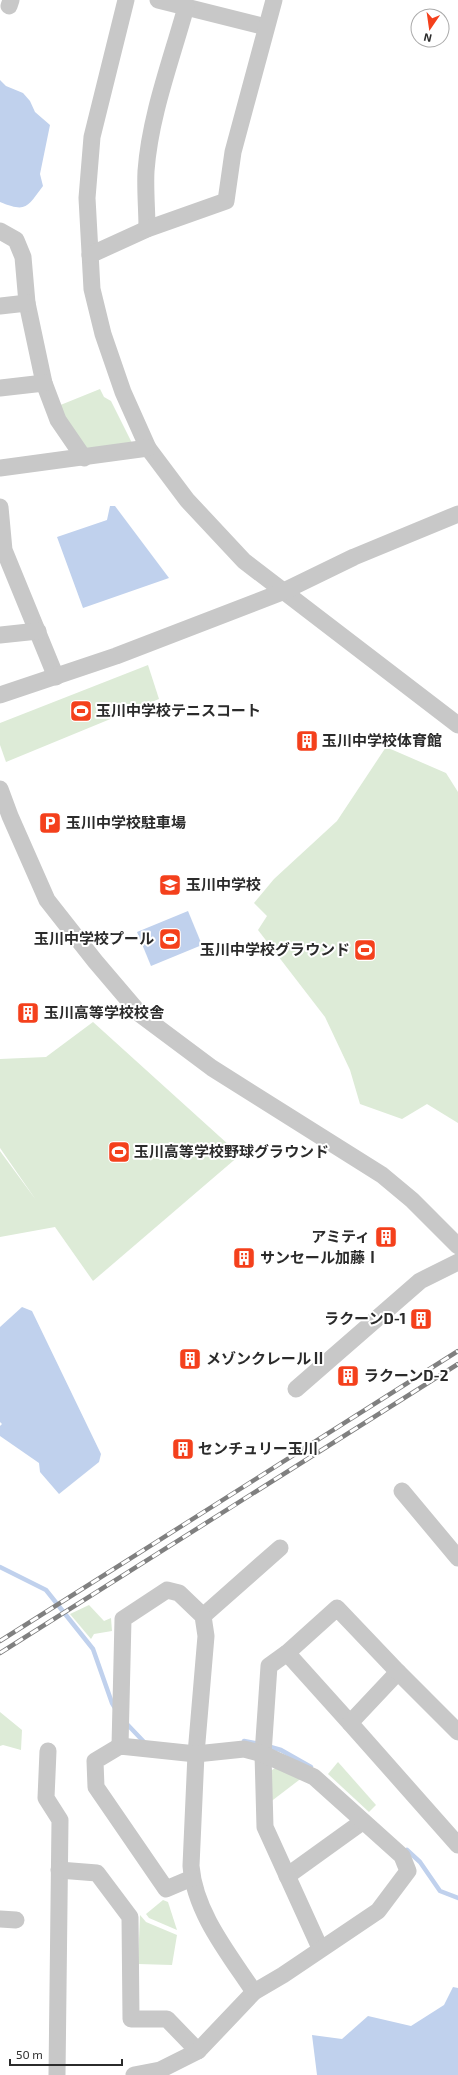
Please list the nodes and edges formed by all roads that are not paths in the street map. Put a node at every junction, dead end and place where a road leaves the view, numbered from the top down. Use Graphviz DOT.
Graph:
graph roads {
  1 [pos="126,0"];
  2 [pos="158,0"];
  3 [pos="274,0"];
  4 [pos="186,7"];
  5 [pos="266,27"];
  6 [pos="148,229"];
  7 [pos="0,231"];
  8 [pos="90,255"];
  9 [pos="27,302"];
  10 [pos="0,306"];
  11 [pos="44,383"];
  12 [pos="0,388"];
  13 [pos="148,448"];
  14 [pos="84,458"];
  15 [pos="0,468"];
  16 [pos="0,507"];
  17 [pos="458,514"];
  18 [pos="2,550"];
  19 [pos="282,592"];
  20 [pos="38,631"];
  21 [pos="0,635"];
  22 [pos="56,677"];
  23 [pos="0,695"];
  24 [pos="458,725"];
  25 [pos="0,789"];
  26 [pos="458,1246"];
  27 [pos="458,1262"];
  28 [pos="296,1389"];
  29 [pos="402,1491"];
  30 [pos="280,1548"];
  31 [pos="458,1558"];
  32 [pos="203,1616"];
  33 [pos="287,1653"];
  34 [pos="398,1672"];
  35 [pos="350,1723"];
  36 [pos="458,1732"];
  37 [pos="120,1746"];
  38 [pos="48,1751"];
  39 [pos="196,1754"];
  40 [pos="263,1754"];
  41 [pos="362,1822"];
  42 [pos="457,1842"];
  43 [pos="59,1870"];
  44 [pos="287,1876"];
  45 [pos="192,1878"];
  46 [pos="320,1948"];
  47 [pos="254,1992"];
  48 [pos="198,2051"];
  49 [pos="57,2075"];
  50 [pos="134,2075"];
  1 -- 8 [label="street"];
  2 -- 4 [label="street"];
  3 -- 5 [label="street"];
  4 -- 5 [label="street"];
  4 -- 6 [label="street"];
  5 -- 6 [label="street"];
  6 -- 8 [label="street"];
  7 -- 9 [label="street"];
  8 -- 13 [label="street"];
  9 -- 10 [label="street"];
  9 -- 11 [label="street"];
  11 -- 12 [label="street"];
  11 -- 14 [label="street"];
  13 -- 14 [label="street"];
  13 -- 19 [label="street"];
  14 -- 15 [label="street"];
  16 -- 18 [label="street"];
  17 -- 19 [label="street"];
  18 -- 20 [label="street"];
  19 -- 22 [label="street"];
  19 -- 24 [label="street"];
  20 -- 21 [label="street"];
  20 -- 22 [label="street"];
  22 -- 23 [label="street"];
  25 -- 26 [label="street"];
  27 -- 28 [label="street"];
  29 -- 31 [label="street"];
  30 -- 32 [label="street"];
  32 -- 37 [label="street"];
  32 -- 39 [label="street"];
  33 -- 34 [label="street"];
  33 -- 35 [label="street"];
  33 -- 40 [label="street"];
  34 -- 35 [label="street"];
  34 -- 36 [label="street"];
  35 -- 42 [label="street"];
  37 -- 39 [label="street"];
  37 -- 45 [label="street"];
  38 -- 43 [label="street"];
  39 -- 40 [label="street"];
  39 -- 45 [label="street"];
  40 -- 41 [label="street"];
  40 -- 44 [label="street"];
  41 -- 44 [label="street"];
  41 -- 46 [label="street"];
  43 -- 48 [label="street"];
  43 -- 49 [label="street"];
  44 -- 46 [label="street"];
  45 -- 47 [label="street"];
  46 -- 47 [label="street"];
  47 -- 48 [label="street"];
  48 -- 50 [label="street"];
}
